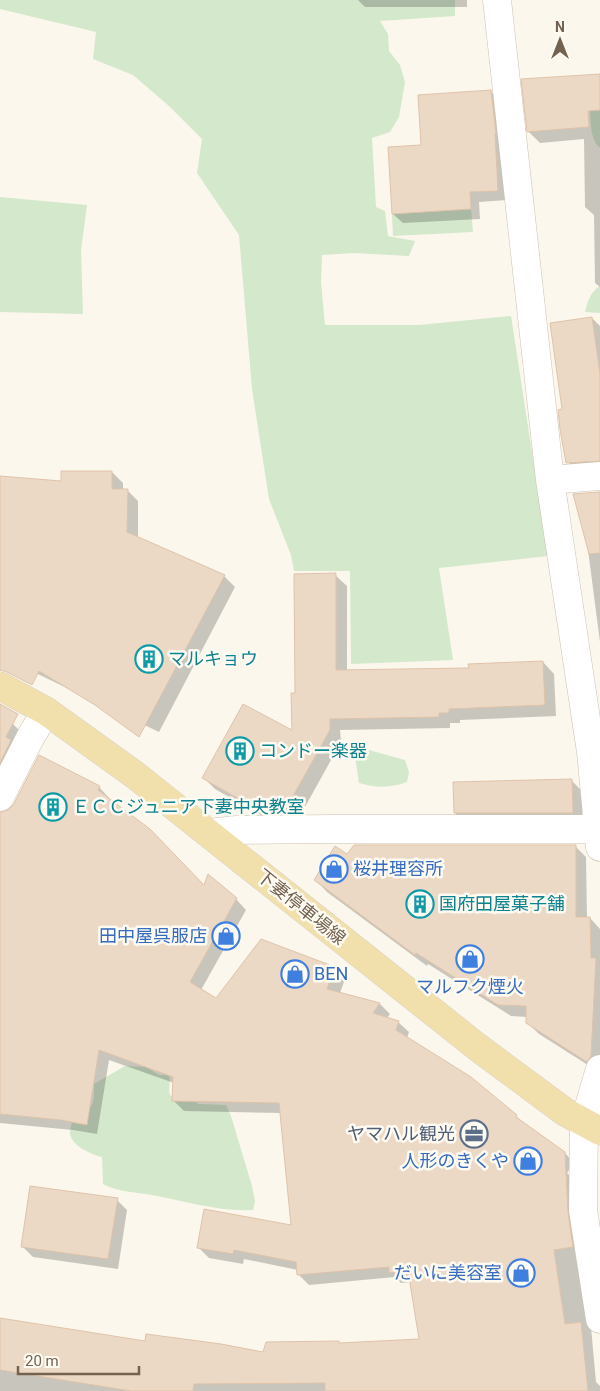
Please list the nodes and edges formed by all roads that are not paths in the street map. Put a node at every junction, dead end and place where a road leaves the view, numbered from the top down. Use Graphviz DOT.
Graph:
graph roads {
  1 [pos="497,0"];
  2 [pos="600,476"];
  3 [pos="550,480"];
  4 [pos="0,686"];
  5 [pos="46,711"];
  6 [pos="0,797"];
  7 [pos="209,833"];
  8 [pos="599,838"];
  9 [pos="600,1069"];
  10 [pos="592,1127"];
  11 [pos="600,1320"];
  1 -- 3 [label="street"];
  2 -- 3 [label="street"];
  3 -- 8 [label="street"];
  4 -- 5 [label="main road, 下妻停車場線"];
  5 -- 6 [label="street"];
  5 -- 7 [label="main road, 下妻停車場線"];
  7 -- 8 [label="street"];
  7 -- 10 [label="main road, 下妻停車場線"];
  9 -- 10 [label="street"];
  10 -- 11 [label="street"];
}
